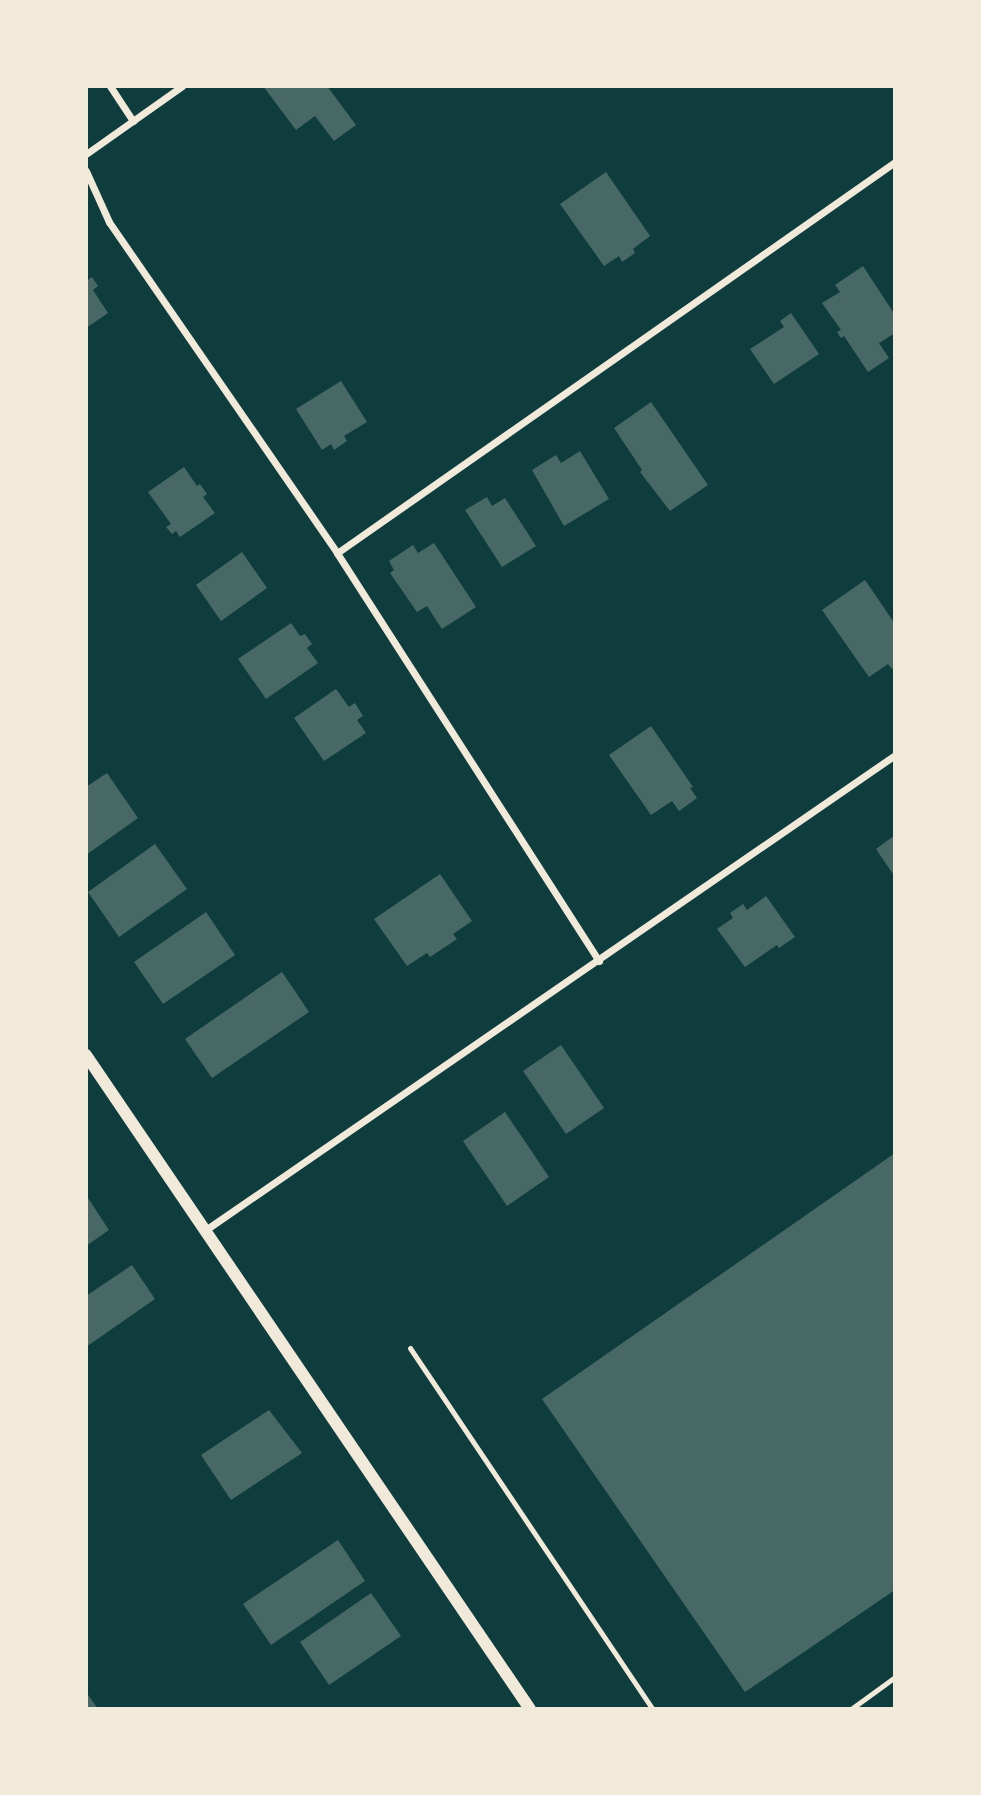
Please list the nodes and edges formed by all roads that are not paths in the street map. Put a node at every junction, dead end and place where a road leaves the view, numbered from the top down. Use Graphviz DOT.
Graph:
graph roads {
  1 [pos="110,86"];
  2 [pos="182,86"];
  3 [pos="133,121"];
  4 [pos="86,154"];
  5 [pos="895,162"];
  6 [pos="86,171"];
  7 [pos="337,553"];
  8 [pos="895,754"];
  9 [pos="599,961"];
  10 [pos="86,1055"];
  11 [pos="204,1231"];
  12 [pos="410,1348"];
  13 [pos="895,1677"];
  14 [pos="530,1709"];
  15 [pos="653,1709"];
  16 [pos="851,1709"];
  1 -- 3 [label="street"];
  2 -- 3 [label="street"];
  3 -- 4 [label="street"];
  5 -- 7 [label="street"];
  6 -- 7 [label="street"];
  7 -- 9 [label="street"];
  8 -- 9 [label="street"];
  9 -- 11 [label="street"];
  10 -- 11 [label="street"];
  11 -- 14 [label="street"];
  12 -- 15 [label="lane"];
  13 -- 16 [label="lane"];
}
